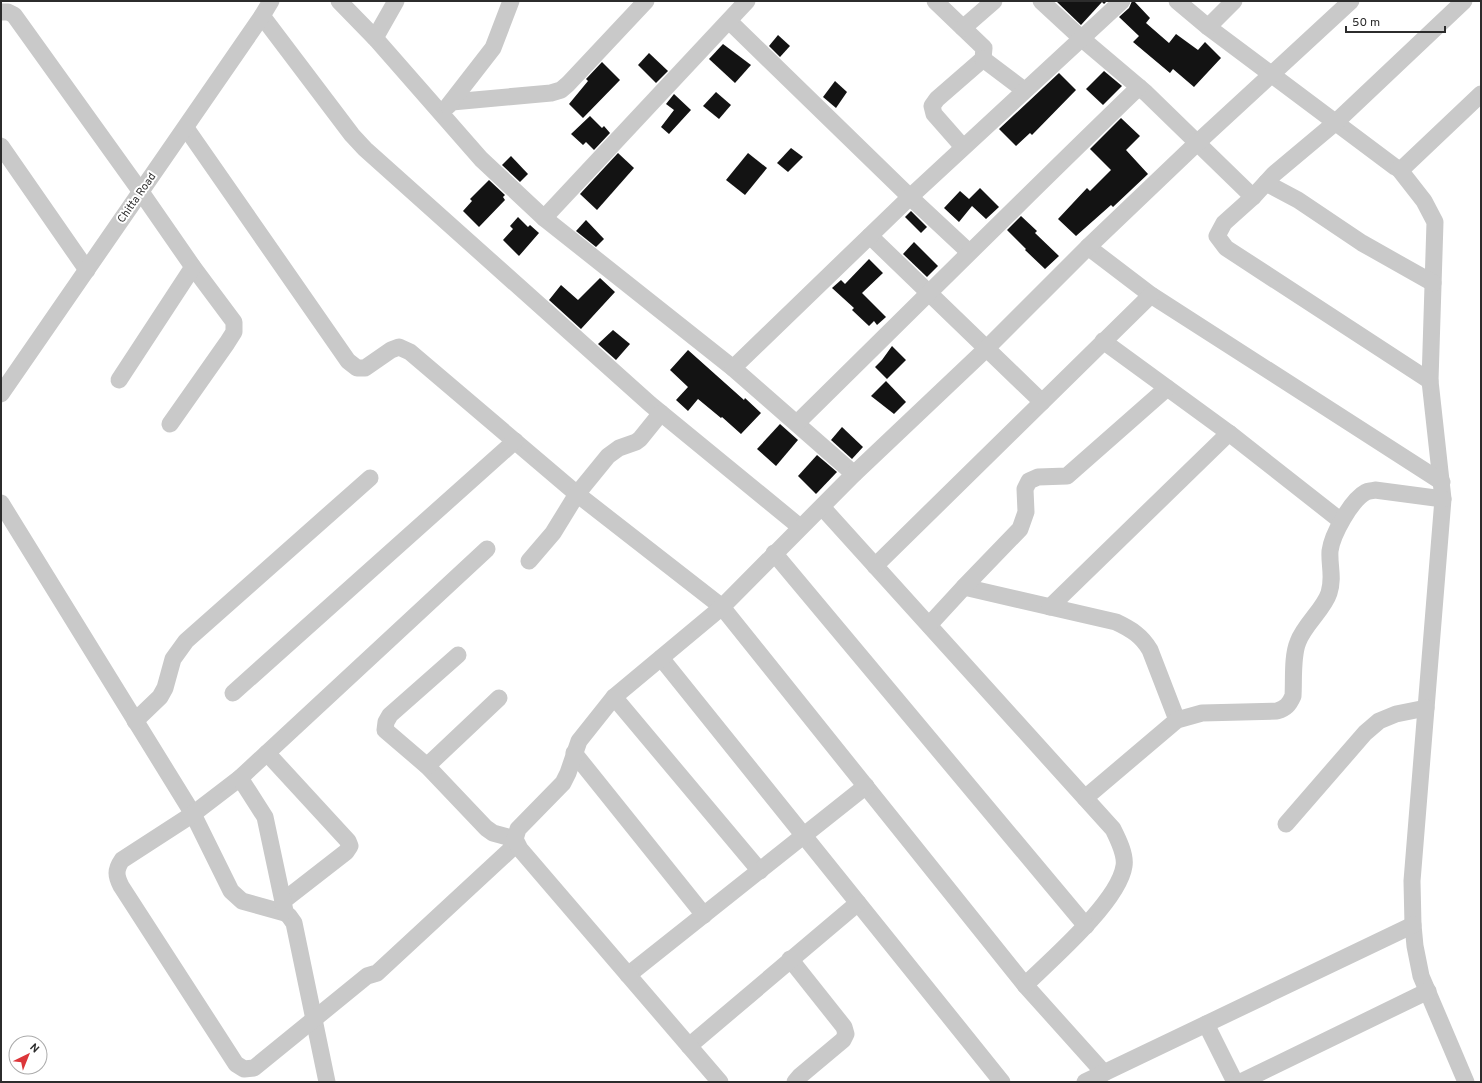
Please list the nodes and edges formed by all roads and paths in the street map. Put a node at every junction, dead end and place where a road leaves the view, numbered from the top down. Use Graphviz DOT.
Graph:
graph roads {
  1 [pos="271,1"];
  2 [pos="339,1"];
  3 [pos="396,1"];
  4 [pos="511,1"];
  5 [pos="646,1"];
  6 [pos="747,1"];
  7 [pos="935,1"];
  8 [pos="994,1"];
  9 [pos="1041,1"];
  10 [pos="1122,1"];
  11 [pos="1177,1"];
  12 [pos="1234,1"];
  13 [pos="1351,1"];
  14 [pos="1464,1"];
  15 [pos="1,12"];
  16 [pos="262,16"];
  17 [pos="729,21"];
  18 [pos="1208,27"];
  19 [pos="963,28"];
  20 [pos="374,38"];
  21 [pos="1081,38"];
  22 [pos="983,59"];
  23 [pos="1271,74"];
  24 [pos="1139,87"];
  25 [pos="1024,90"];
  26 [pos="1481,94"];
  27 [pos="447,108"];
  28 [pos="1336,122"];
  29 [pos="186,128"];
  30 [pos="1198,143"];
  31 [pos="1,146"];
  32 [pos="963,148"];
  33 [pos="1399,169"];
  34 [pos="1266,184"];
  35 [pos="141,192"];
  36 [pos="910,197"];
  37 [pos="1253,197"];
  38 [pos="544,218"];
  39 [pos="870,236"];
  40 [pos="1088,247"];
  41 [pos="969,252"];
  42 [pos="193,268"];
  43 [pos="87,270"];
  44 [pos="1433,283"];
  45 [pos="930,293"];
  46 [pos="1151,295"];
  47 [pos="1103,341"];
  48 [pos="986,349"];
  49 [pos="733,368"];
  50 [pos="119,380"];
  51 [pos="1430,381"];
  52 [pos="1167,388"];
  53 [pos="1,394"];
  54 [pos="1042,402"];
  55 [pos="661,413"];
  56 [pos="797,423"];
  57 [pos="170,424"];
  58 [pos="1229,434"];
  59 [pos="514,441"];
  60 [pos="854,474"];
  61 [pos="370,478"];
  62 [pos="1442,482"];
  63 [pos="577,494"];
  64 [pos="1443,499"];
  65 [pos="1,503"];
  66 [pos="822,507"];
  67 [pos="1341,521"];
  68 [pos="800,527"];
  69 [pos="487,549"];
  70 [pos="774,553"];
  71 [pos="529,561"];
  72 [pos="875,566"];
  73 [pos="964,587"];
  74 [pos="722,607"];
  75 [pos="1050,607"];
  76 [pos="929,625"];
  77 [pos="458,655"];
  78 [pos="661,658"];
  79 [pos="233,693"];
  80 [pos="614,697"];
  81 [pos="500,698"];
  82 [pos="1426,708"];
  83 [pos="1176,720"];
  84 [pos="134,721"];
  85 [pos="266,753"];
  86 [pos="574,753"];
  87 [pos="427,766"];
  88 [pos="240,778"];
  89 [pos="866,786"];
  90 [pos="1085,798"];
  91 [pos="193,814"];
  92 [pos="1286,824"];
  93 [pos="804,836"];
  94 [pos="515,840"];
  95 [pos="760,871"];
  96 [pos="858,903"];
  97 [pos="284,907"];
  98 [pos="704,915"];
  99 [pos="1413,925"];
  100 [pos="1086,926"];
  101 [pos="790,960"];
  102 [pos="628,975"];
  103 [pos="1025,985"];
  104 [pos="1428,992"];
  105 [pos="314,1020"];
  106 [pos="1206,1024"];
  107 [pos="689,1046"];
  108 [pos="1104,1073"];
  109 [pos="327,1082"];
  110 [pos="720,1082"];
  111 [pos="796,1082"];
  112 [pos="1002,1082"];
  113 [pos="1086,1082"];
  114 [pos="1235,1082"];
  115 [pos="1241,1082"];
  116 [pos="1466,1082"];
  1 -- 16 [label="street, Chitta Road"];
  2 -- 20 [label="street"];
  3 -- 20 [label="street"];
  4 -- 27 [label="street"];
  5 -- 27 [label="street"];
  6 -- 17 [label="street"];
  7 -- 19 [label="street"];
  8 -- 19 [label="street"];
  9 -- 21 [label="street"];
  10 -- 21 [label="street"];
  11 -- 18 [label="street"];
  12 -- 18 [label="street"];
  13 -- 23 [label="street"];
  14 -- 28 [label="street"];
  15 -- 35 [label="street"];
  16 -- 29 [label="street, Chitta Road"];
  16 -- 55 [label="street"];
  17 -- 36 [label="street"];
  17 -- 38 [label="street"];
  18 -- 23 [label="street"];
  19 -- 22 [label="street"];
  20 -- 27 [label="street"];
  21 -- 24 [label="street"];
  21 -- 25 [label="street"];
  22 -- 25 [label="street"];
  22 -- 32 [label="street"];
  23 -- 28 [label="street"];
  23 -- 30 [label="street"];
  24 -- 30 [label="street"];
  24 -- 41 [label="street"];
  25 -- 32 [label="street"];
  26 -- 33 [label="street"];
  27 -- 38 [label="street"];
  28 -- 33 [label="street"];
  28 -- 34 [label="street"];
  29 -- 35 [label="street, Chitta Road"];
  29 -- 59 [label="street"];
  30 -- 37 [label="street"];
  30 -- 40 [label="street"];
  31 -- 43 [label="street"];
  32 -- 36 [label="street"];
  33 -- 44 [label="street"];
  34 -- 37 [label="street"];
  34 -- 44 [label="street"];
  35 -- 42 [label="street"];
  35 -- 43 [label="street, Chitta Road"];
  36 -- 39 [label="street"];
  36 -- 41 [label="street"];
  37 -- 51 [label="street"];
  38 -- 49 [label="street"];
  39 -- 45 [label="street"];
  39 -- 49 [label="street"];
  40 -- 46 [label="street"];
  40 -- 48 [label="street"];
  41 -- 45 [label="street"];
  42 -- 50 [label="street"];
  42 -- 57 [label="street"];
  43 -- 53 [label="street, Chitta Road"];
  44 -- 51 [label="street"];
  45 -- 48 [label="street"];
  45 -- 56 [label="street"];
  46 -- 47 [label="street"];
  46 -- 62 [label="street"];
  47 -- 52 [label="street"];
  47 -- 54 [label="street"];
  48 -- 54 [label="street"];
  48 -- 60 [label="street"];
  49 -- 56 [label="street"];
  51 -- 62 [label="street"];
  52 -- 58 [label="street"];
  52 -- 73 [label="street"];
  54 -- 72 [label="street"];
  55 -- 63 [label="street"];
  55 -- 68 [label="street"];
  56 -- 60 [label="street"];
  58 -- 67 [label="street"];
  58 -- 75 [label="street"];
  59 -- 63 [label="street"];
  59 -- 79 [label="street"];
  60 -- 66 [label="street"];
  61 -- 84 [label="street"];
  62 -- 64 [label="street"];
  63 -- 71 [label="street"];
  63 -- 74 [label="street"];
  64 -- 67 [label="street"];
  64 -- 82 [label="street"];
  65 -- 84 [label="street"];
  66 -- 68 [label="street"];
  66 -- 72 [label="street"];
  67 -- 83 [label="street"];
  68 -- 70 [label="street"];
  69 -- 85 [label="street"];
  70 -- 74 [label="street"];
  70 -- 100 [label="street"];
  72 -- 76 [label="street"];
  73 -- 75 [label="street"];
  73 -- 76 [label="street"];
  74 -- 78 [label="street"];
  74 -- 89 [label="street"];
  75 -- 83 [label="street"];
  76 -- 90 [label="street"];
  77 -- 87 [label="street"];
  78 -- 80 [label="street"];
  78 -- 93 [label="street"];
  80 -- 86 [label="street"];
  80 -- 95 [label="street"];
  81 -- 87 [label="street"];
  82 -- 92 [label="street"];
  82 -- 99 [label="street"];
  83 -- 90 [label="street"];
  84 -- 91 [label="street"];
  85 -- 88 [label="street"];
  85 -- 97 [label="street"];
  86 -- 94 [label="street"];
  86 -- 98 [label="street"];
  87 -- 94 [label="street"];
  88 -- 91 [label="street"];
  88 -- 97 [label="street"];
  89 -- 93 [label="street"];
  89 -- 103 [label="street"];
  90 -- 100 [label="street"];
  91 -- 97 [label="street"];
  91 -- 105 [label="street"];
  93 -- 95 [label="street"];
  93 -- 96 [label="street"];
  94 -- 102 [label="street"];
  94 -- 105 [label="street"];
  95 -- 98 [label="street"];
  96 -- 101 [label="street"];
  96 -- 112 [label="street"];
  97 -- 105 [label="street"];
  98 -- 102 [label="street"];
  99 -- 104 [label="street"];
  99 -- 106 [label="street"];
  100 -- 103 [label="street"];
  101 -- 107 [label="street"];
  101 -- 111 [label="street"];
  102 -- 107 [label="street"];
  103 -- 108 [label="street"];
  104 -- 115 [label="street"];
  104 -- 116 [label="street"];
  105 -- 109 [label="street"];
  106 -- 108 [label="street"];
  106 -- 114 [label="street"];
  107 -- 110 [label="street"];
  108 -- 113 [label="street"];
}
